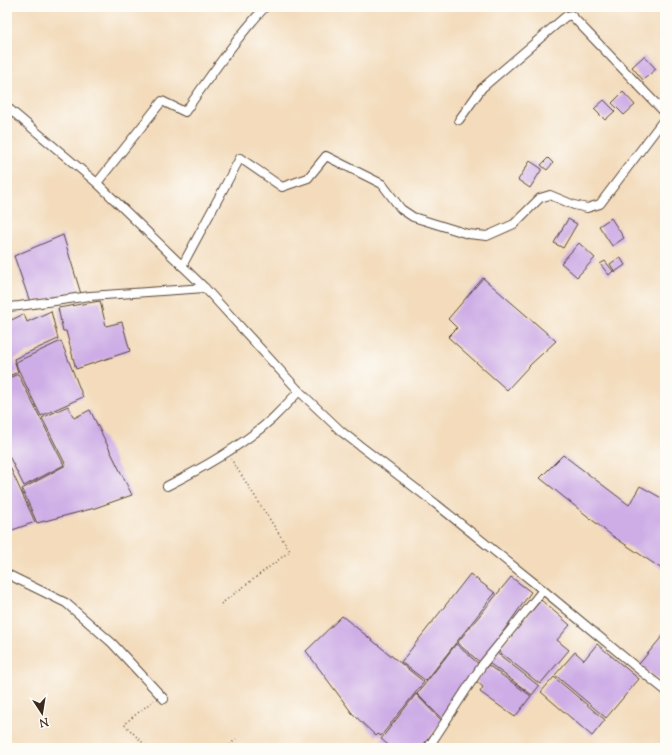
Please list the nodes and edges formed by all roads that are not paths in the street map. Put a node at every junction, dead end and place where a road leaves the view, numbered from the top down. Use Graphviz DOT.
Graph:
graph roads {
  1 [pos="264,7"];
  2 [pos="7,107"];
  3 [pos="665,113"];
  4 [pos="665,118"];
  5 [pos="459,120"];
  6 [pos="97,183"];
  7 [pos="182,266"];
  8 [pos="205,288"];
  9 [pos="7,307"];
  10 [pos="299,391"];
  11 [pos="167,486"];
  12 [pos="7,574"];
  13 [pos="543,590"];
  14 [pos="665,690"];
  15 [pos="162,697"];
  16 [pos="428,748"];
  1 -- 6 [label="street"];
  2 -- 6 [label="street"];
  3 -- 5 [label="street"];
  4 -- 7 [label="street"];
  6 -- 7 [label="street"];
  7 -- 8 [label="street"];
  8 -- 9 [label="street"];
  8 -- 10 [label="street"];
  10 -- 11 [label="street"];
  10 -- 13 [label="street"];
  12 -- 15 [label="street"];
  13 -- 14 [label="street"];
  13 -- 16 [label="street"];
}
